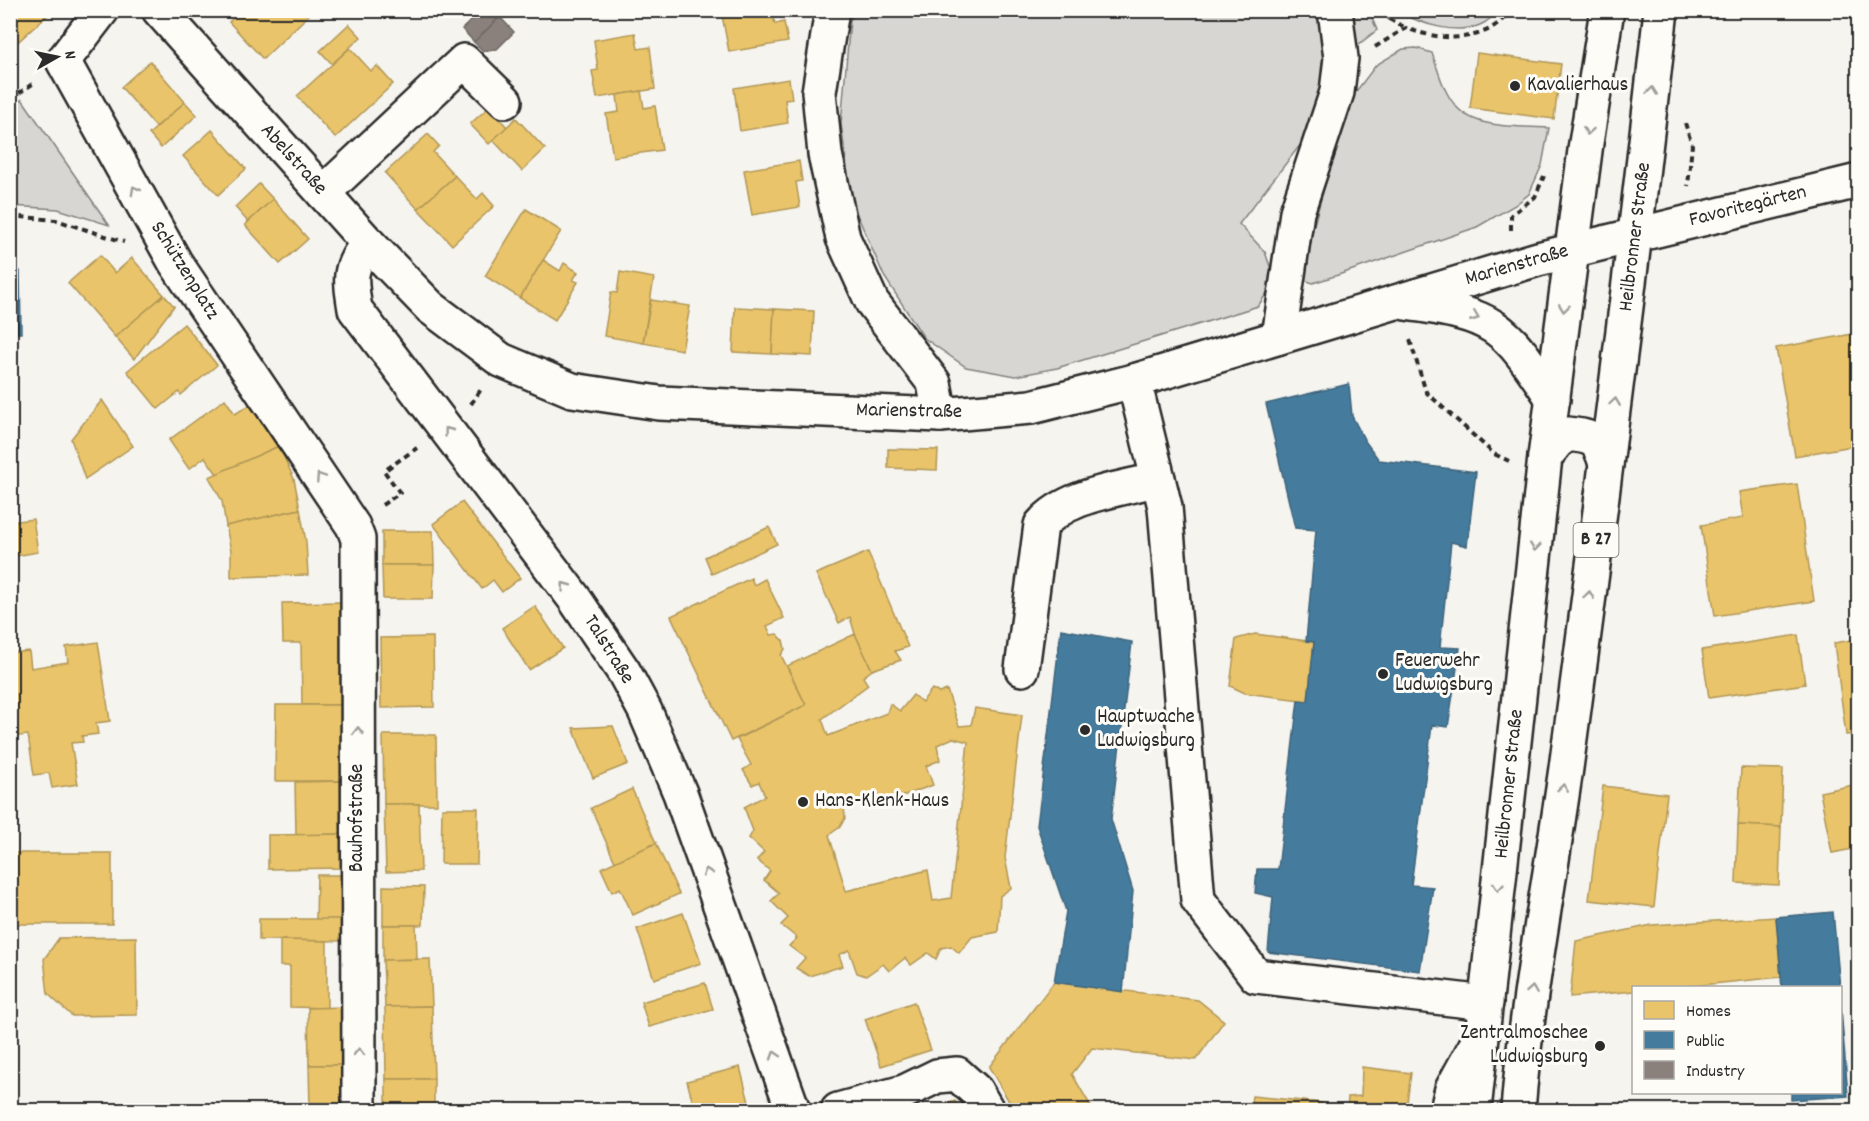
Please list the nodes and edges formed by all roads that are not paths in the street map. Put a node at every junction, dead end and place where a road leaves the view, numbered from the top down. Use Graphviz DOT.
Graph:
graph roads {
  1 [pos="102,10"];
  2 [pos="159,10"];
  3 [pos="832,10"];
  4 [pos="1335,10"];
  5 [pos="1607,10"];
  6 [pos="1661,10"];
  7 [pos="505,102"];
  8 [pos="1858,180"];
  9 [pos="323,193"];
  10 [pos="1637,233"];
  11 [pos="368,243"];
  12 [pos="1572,250"];
  13 [pos="1398,302"];
  14 [pos="430,307"];
  15 [pos="1280,338"];
  16 [pos="1134,381"];
  17 [pos="1553,399"];
  18 [pos="940,415"];
  19 [pos="1606,464"];
  20 [pos="1544,467"];
  21 [pos="1158,479"];
  22 [pos="366,517"];
  23 [pos="1022,669"];
  24 [pos="1486,1003"];
  25 [pos="1481,1036"];
  26 [pos="908,1101"];
  27 [pos="359,1110"];
  28 [pos="793,1110"];
  29 [pos="838,1110"];
  30 [pos="987,1110"];
  31 [pos="1447,1110"];
  32 [pos="1474,1110"];
  33 [pos="1518,1110"];
  22 -- 1 [label="street, Schützenplatz, one-way"];
  2 -- 9 [label="street, Abelstraße"];
  3 -- 18 [label="street"];
  4 -- 15 [label="street"];
  5 -- 12 [label="street, Heilbronner Straße, one-way"];
  10 -- 6 [label="street, Heilbronner Straße / B 27, one-way"];
  7 -- 9 [label="street"];
  8 -- 10 [label="street, Favoritegärten"];
  9 -- 11 [label="street, Abelstraße"];
  10 -- 12 [label="street, Marienstraße"];
  19 -- 10 [label="street, Heilbronner Straße / B 27, one-way"];
  11 -- 14 [label="street, Abelstraße"];
  28 -- 11 [label="street, Talstraße, one-way"];
  12 -- 13 [label="street, Marienstraße"];
  12 -- 17 [label="street, Heilbronner Straße, one-way"];
  13 -- 15 [label="street, Marienstraße"];
  13 -- 17 [label="street, Marienstraße, one-way"];
  14 -- 18 [label="street, Marienstraße"];
  15 -- 16 [label="street, Marienstraße"];
  16 -- 18 [label="street, Marienstraße"];
  16 -- 21 [label="street"];
  17 -- 20 [label="street, Heilbronner Straße"];
  19 -- 20 [label="street"];
  33 -- 19 [label="street, Heilbronner Straße / B 27, one-way"];
  20 -- 24 [label="street, Heilbronner Straße, one-way"];
  21 -- 23 [label="street"];
  21 -- 24 [label="street"];
  27 -- 22 [label="street, Bauhofstraße, one-way"];
  24 -- 25 [label="street, Heilbronner Straße"];
  25 -- 31 [label="street"];
  25 -- 32 [label="street, Heilbronner Straße"];
  26 -- 29 [label="street"];
  26 -- 30 [label="street"];
}
